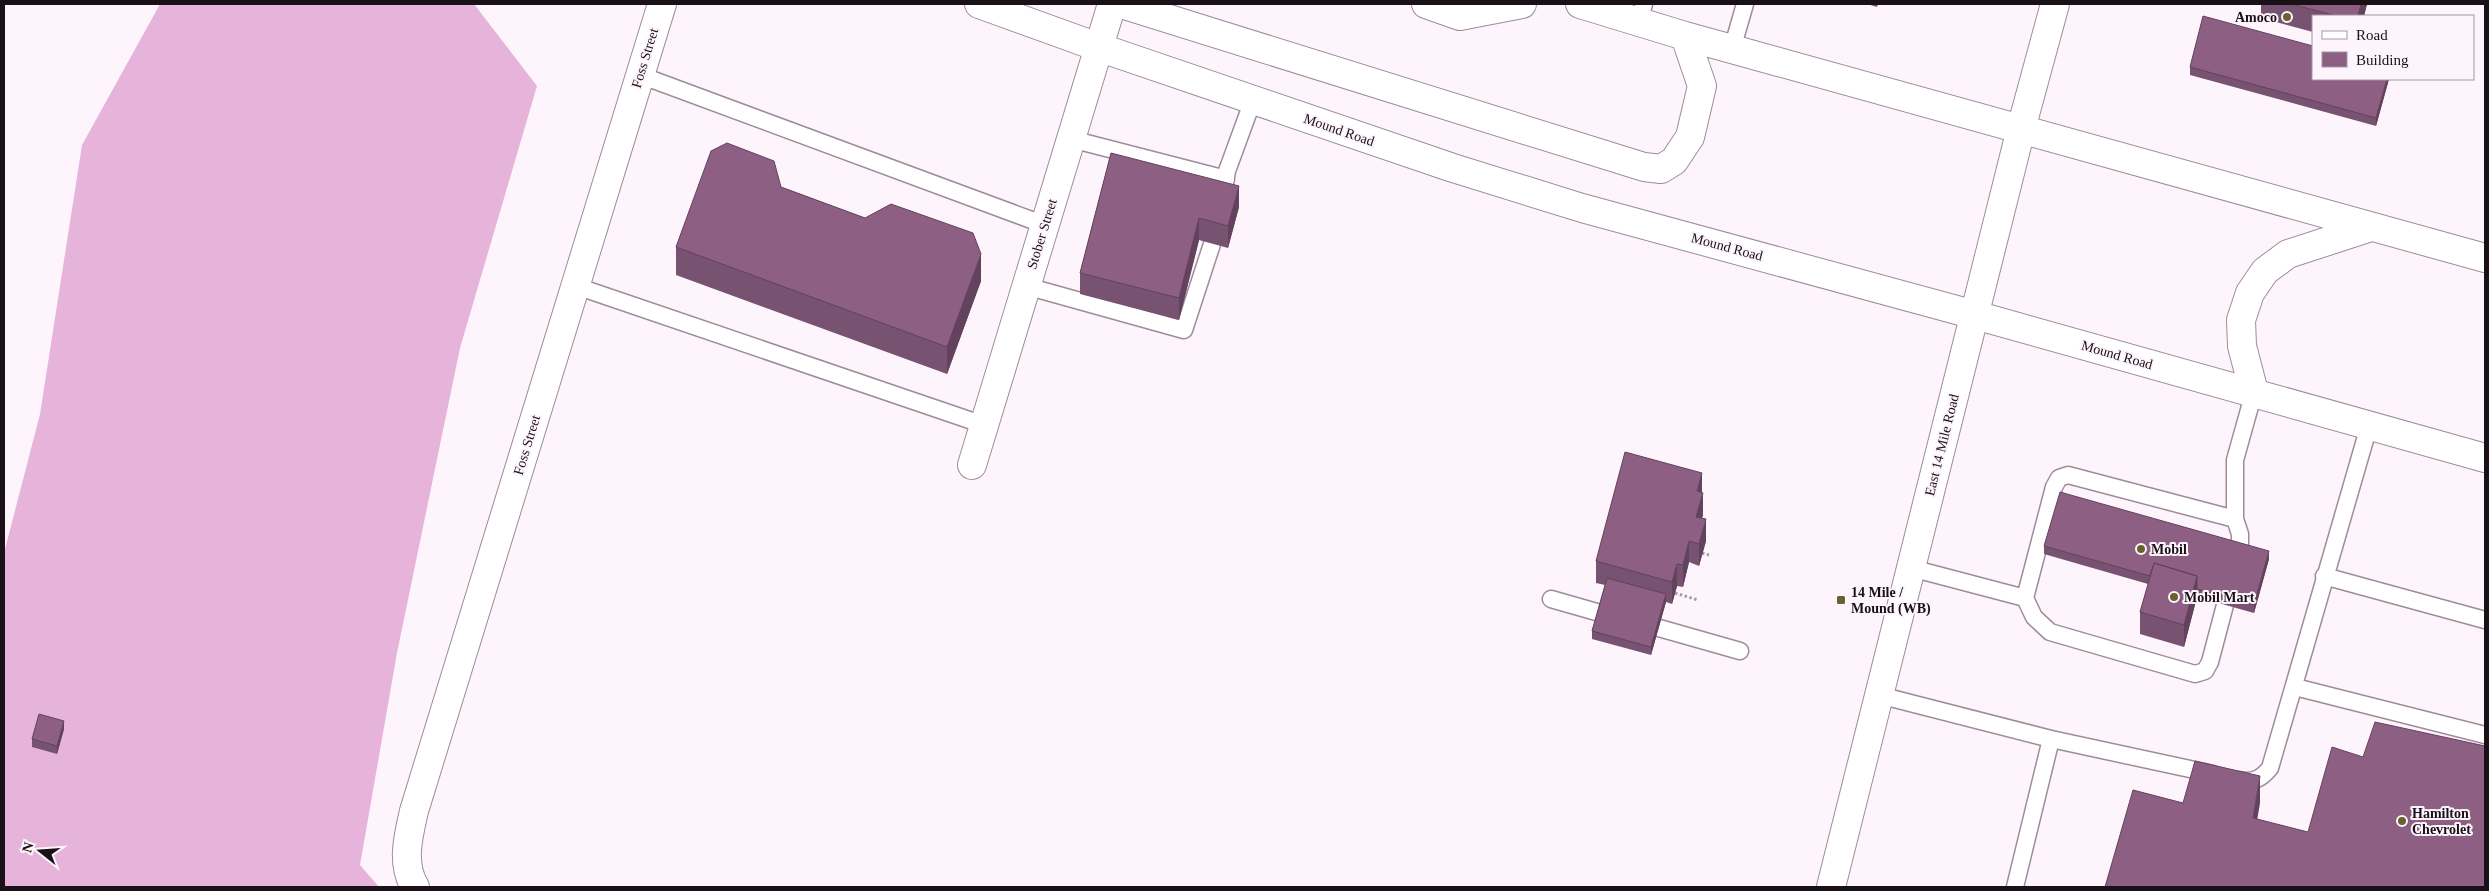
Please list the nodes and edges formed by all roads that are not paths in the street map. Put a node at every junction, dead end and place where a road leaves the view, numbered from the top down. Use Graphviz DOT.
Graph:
graph roads {
  1 [pos="662,4"];
  2 [pos="979,4"];
  3 [pos="1112,4"];
  4 [pos="1121,4"];
  5 [pos="1426,4"];
  6 [pos="1522,4"];
  7 [pos="1580,4"];
  8 [pos="1744,4"];
  9 [pos="2055,4"];
  10 [pos="1641,13"];
  11 [pos="1685,36"];
  12 [pos="1098,47"];
  13 [pos="1732,49"];
  14 [pos="640,75"];
  15 [pos="1253,100"];
  16 [pos="2021,129"];
  17 [pos="1071,139"];
  18 [pos="1226,179"];
  19 [pos="1223,203"];
  20 [pos="1045,225"];
  21 [pos="2371,227"];
  22 [pos="1212,244"];
  23 [pos="2485,258"];
  24 [pos="576,286"];
  25 [pos="1026,286"];
  26 [pos="1975,315"];
  27 [pos="2254,392"];
  28 [pos="984,424"];
  29 [pos="2369,426"];
  30 [pos="2485,458"];
  31 [pos="972,465"];
  32 [pos="2235,519"];
  33 [pos="2240,551"];
  34 [pos="1911,568"];
  35 [pos="2324,576"];
  36 [pos="2025,598"];
  37 [pos="1551,599"];
  38 [pos="2225,605"];
  39 [pos="1600,613"];
  40 [pos="2485,620"];
  41 [pos="1659,628"];
  42 [pos="1740,651"];
  43 [pos="2295,687"];
  44 [pos="1879,695"];
  45 [pos="2485,735"];
  46 [pos="2051,739"];
  47 [pos="415,887"];
  48 [pos="1830,887"];
  49 [pos="2015,887"];
  1 -- 14 [label="main road, Foss Street"];
  2 -- 12 [label="main road, Mound Road"];
  3 -- 12 [label="main road, Stober Street"];
  4 -- 11 [label="main road"];
  5 -- 6 [label="main road"];
  7 -- 10 [label="main road"];
  8 -- 13 [label="lane"];
  9 -- 16 [label="main road, East 14 Mile Road"];
  10 -- 11 [label="main road"];
  11 -- 13 [label="main road"];
  12 -- 15 [label="main road, Mound Road"];
  12 -- 17 [label="main road, Stober Street"];
  13 -- 16 [label="main road"];
  14 -- 20 [label="lane"];
  14 -- 24 [label="main road, Foss Street"];
  15 -- 18 [label="lane"];
  15 -- 26 [label="main road, Mound Road"];
  16 -- 21 [label="main road"];
  16 -- 26 [label="main road, East 14 Mile Road"];
  17 -- 18 [label="lane"];
  17 -- 20 [label="main road, Stober Street"];
  18 -- 19 [label="lane"];
  20 -- 25 [label="main road, Stober Street"];
  21 -- 23 [label="main road"];
  21 -- 27 [label="main road"];
  22 -- 25 [label="lane"];
  24 -- 28 [label="lane"];
  24 -- 47 [label="main road, Foss Street"];
  25 -- 28 [label="main road, Stober Street"];
  26 -- 27 [label="main road, Mound Road"];
  26 -- 34 [label="main road, East 14 Mile Road"];
  27 -- 29 [label="main road, Mound Road"];
  27 -- 32 [label="lane"];
  28 -- 31 [label="main road, Stober Street"];
  29 -- 30 [label="main road, Mound Road"];
  29 -- 35 [label="lane"];
  32 -- 33 [label="lane"];
  32 -- 36 [label="lane"];
  34 -- 36 [label="lane"];
  34 -- 44 [label="main road, East 14 Mile Road"];
  35 -- 40 [label="lane"];
  35 -- 43 [label="lane"];
  36 -- 38 [label="lane"];
  37 -- 39 [label="lane"];
  41 -- 42 [label="lane"];
  43 -- 45 [label="lane"];
  43 -- 46 [label="lane"];
  44 -- 46 [label="lane"];
  44 -- 48 [label="main road, East 14 Mile Road"];
  46 -- 49 [label="lane"];
}
